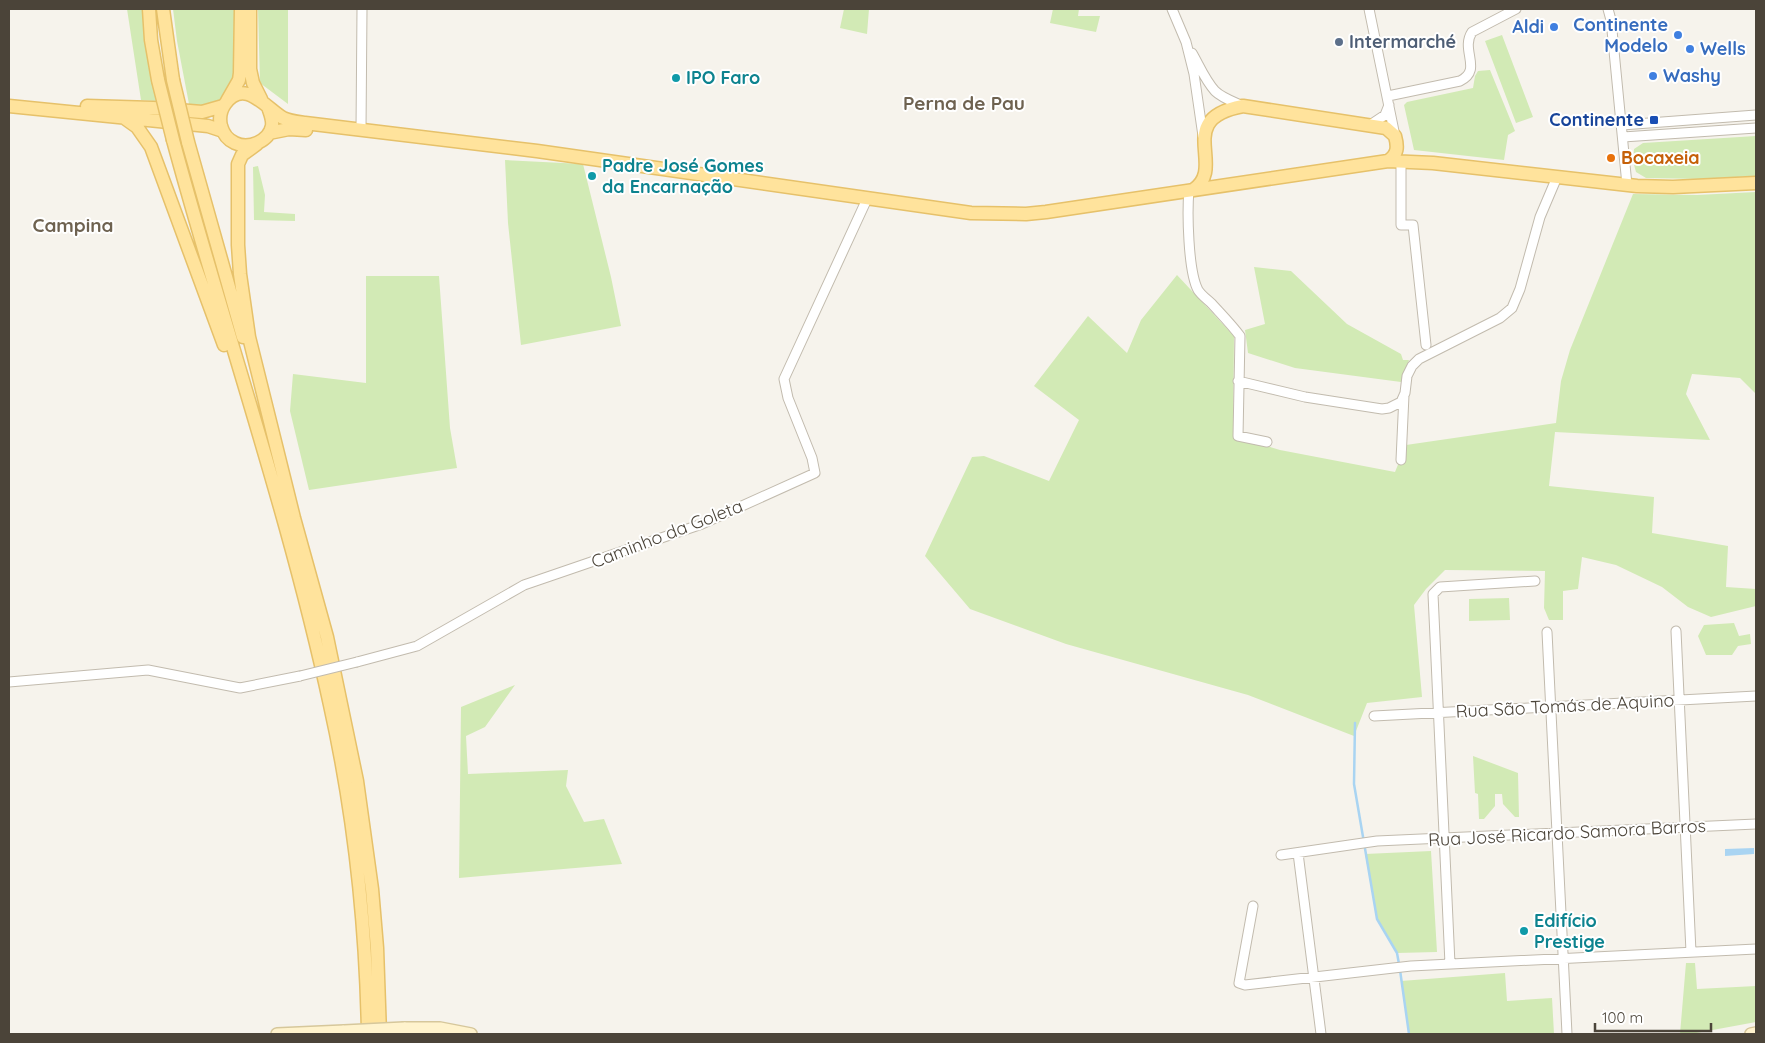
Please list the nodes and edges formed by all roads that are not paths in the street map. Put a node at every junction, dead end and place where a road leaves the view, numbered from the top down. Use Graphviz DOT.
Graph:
graph roads {
  1 [pos="144,9"];
  2 [pos="149,9"];
  3 [pos="164,9"];
  4 [pos="241,9"];
  5 [pos="250,9"];
  6 [pos="362,9"];
  7 [pos="1172,9"];
  8 [pos="1369,9"];
  9 [pos="1516,9"];
  10 [pos="1608,9"];
  11 [pos="151,40"];
  12 [pos="1186,42"];
  13 [pos="1388,99"];
  14 [pos="9,101"];
  15 [pos="265,103"];
  16 [pos="225,104"];
  17 [pos="9,106"];
  18 [pos="1243,106"];
  19 [pos="1756,115"];
  20 [pos="123,117"];
  21 [pos="1370,125"];
  22 [pos="1622,126"];
  23 [pos="1756,128"];
  24 [pos="361,129"];
  25 [pos="223,132"];
  26 [pos="266,136"];
  27 [pos="1623,137"];
  28 [pos="1396,138"];
  29 [pos="1204,139"];
  30 [pos="490,146"];
  31 [pos="1394,161"];
  32 [pos="1415,161"];
  33 [pos="1206,172"];
  34 [pos="1557,177"];
  35 [pos="1756,183"];
  36 [pos="1627,184"];
  37 [pos="1220,186"];
  38 [pos="1191,190"];
  39 [pos="867,199"];
  40 [pos="1426,344"];
  41 [pos="1238,380"];
  42 [pos="1404,393"];
  43 [pos="1267,442"];
  44 [pos="1401,460"];
  45 [pos="281,466"];
  46 [pos="289,543"];
  47 [pos="1535,581"];
  48 [pos="1676,631"];
  49 [pos="1548,632"];
  50 [pos="9,682"];
  51 [pos="1756,696"];
  52 [pos="1679,701"];
  53 [pos="1551,707"];
  54 [pos="1438,713"];
  55 [pos="1374,716"];
  56 [pos="1756,824"];
  57 [pos="1685,828"];
  58 [pos="1557,834"];
  59 [pos="1444,838"];
  60 [pos="1298,853"];
  61 [pos="1282,855"];
  62 [pos="1253,906"];
  63 [pos="1756,949"];
  64 [pos="1691,952"];
  65 [pos="1564,958"];
  66 [pos="1450,964"];
  67 [pos="1314,976"];
  68 [pos="1756,1033"];
  69 [pos="277,1034"];
  70 [pos="368,1034"];
  71 [pos="380,1034"];
  72 [pos="471,1034"];
  73 [pos="1321,1034"];
  74 [pos="1567,1034"];
  75 [pos="1752,1034"];
  1 -- 11 [label="main road"];
  2 -- 11 [label="main road"];
  3 -- 45 [label="main road, bridge"];
  4 -- 16 [label="main road"];
  5 -- 15 [label="main road"];
  6 -- 24 [label="street"];
  7 -- 12 [label="street"];
  8 -- 13 [label="street"];
  9 -- 13 [label="street"];
  10 -- 22 [label="street"];
  11 -- 46 [label="main road, bridge"];
  12 -- 18 [label="street"];
  12 -- 29 [label="street"];
  13 -- 21 [label="street"];
  13 -- 28 [label="street"];
  14 -- 16 [label="main road"];
  15 -- 16 [label="main road"];
  15 -- 24 [label="main road"];
  15 -- 26 [label="main road"];
  16 -- 25 [label="main road"];
  17 -- 20 [label="main road"];
  18 -- 21 [label="main road"];
  18 -- 29 [label="main road"];
  19 -- 22 [label="street"];
  20 -- 25 [label="main road"];
  20 -- 46 [label="main road"];
  21 -- 28 [label="main road"];
  22 -- 27 [label="street"];
  23 -- 27 [label="street"];
  24 -- 30 [label="main road"];
  25 -- 26 [label="main road"];
  26 -- 30 [label="main road"];
  26 -- 45 [label="main road"];
  27 -- 36 [label="street"];
  28 -- 31 [label="main road"];
  28 -- 32 [label="main road"];
  29 -- 33 [label="main road"];
  30 -- 39 [label="main road"];
  31 -- 32 [label="main road"];
  31 -- 37 [label="main road"];
  31 -- 40 [label="street"];
  32 -- 34 [label="main road"];
  33 -- 37 [label="main road"];
  33 -- 38 [label="main road"];
  34 -- 36 [label="main road"];
  34 -- 42 [label="street"];
  35 -- 36 [label="main road"];
  37 -- 38 [label="main road"];
  38 -- 39 [label="main road"];
  38 -- 41 [label="street"];
  39 -- 50 [label="street, Caminho da Goleta, bridge"];
  41 -- 42 [label="street"];
  41 -- 43 [label="street"];
  42 -- 44 [label="street"];
  45 -- 71 [label="main road"];
  46 -- 70 [label="main road"];
  47 -- 54 [label="street"];
  48 -- 52 [label="street"];
  49 -- 53 [label="street"];
  51 -- 52 [label="street, Rua São Tomás de Aquino"];
  52 -- 53 [label="street, Rua São Tomás de Aquino"];
  52 -- 57 [label="street"];
  53 -- 54 [label="street, Rua São Tomás de Aquino"];
  53 -- 58 [label="street"];
  54 -- 55 [label="street, Rua São Tomás de Aquino"];
  54 -- 59 [label="street"];
  56 -- 57 [label="street, Rua José Ricardo Samora Barros"];
  57 -- 58 [label="street, Rua José Ricardo Samora Barros"];
  57 -- 64 [label="street"];
  58 -- 59 [label="street, Rua José Ricardo Samora Barros"];
  58 -- 65 [label="street"];
  59 -- 60 [label="street, Rua José Ricardo Samora Barros"];
  59 -- 66 [label="street"];
  60 -- 61 [label="street, Rua José Ricardo Samora Barros"];
  60 -- 67 [label="street"];
  62 -- 67 [label="street"];
  63 -- 64 [label="street"];
  64 -- 65 [label="street"];
  65 -- 66 [label="street"];
  65 -- 74 [label="street"];
  66 -- 67 [label="street"];
  67 -- 73 [label="street"];
  68 -- 75 [label="street"];
  69 -- 72 [label="street, bridge"];
}
